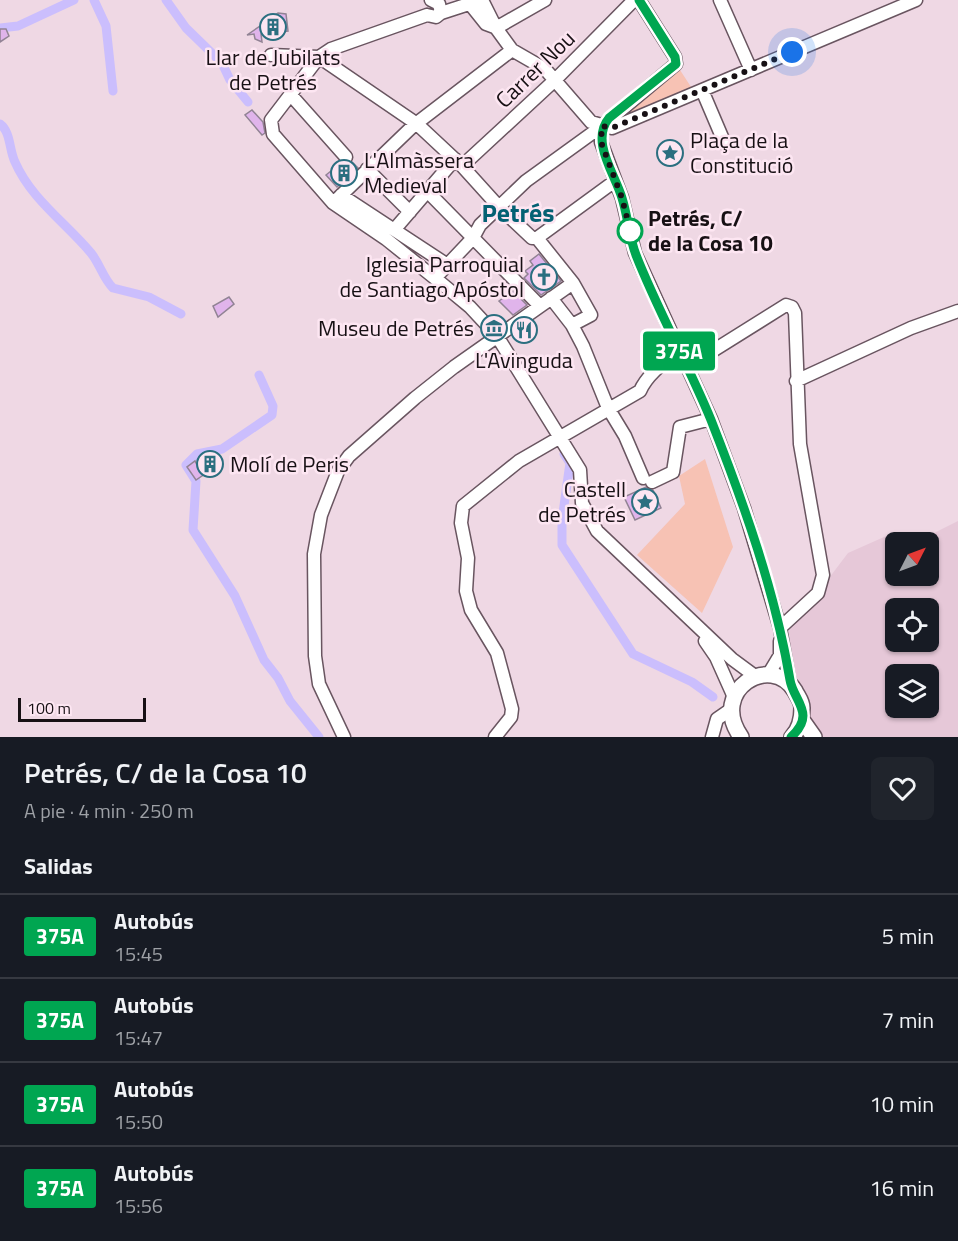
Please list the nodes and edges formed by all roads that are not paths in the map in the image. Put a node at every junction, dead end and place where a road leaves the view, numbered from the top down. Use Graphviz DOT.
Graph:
graph roads {
  1 [pos="544,0"];
  2 [pos="637,0"];
  3 [pos="720,0"];
  4 [pos="916,0"];
  5 [pos="432,1"];
  6 [pos="476,1"];
  7 [pos="441,13"];
  8 [pos="427,15"];
  9 [pos="496,27"];
  10 [pos="512,50"];
  11 [pos="271,55"];
  12 [pos="319,57"];
  13 [pos="751,70"];
  14 [pos="555,80"];
  15 [pos="702,90"];
  16 [pos="290,94"];
  17 [pos="625,105"];
  18 [pos="633,120"];
  19 [pos="417,124"];
  20 [pos="602,126"];
  21 [pos="725,144"];
  22 [pos="346,157"];
  23 [pos="459,162"];
  24 [pos="367,169"];
  25 [pos="615,182"];
  26 [pos="428,192"];
  27 [pos="337,199"];
  28 [pos="499,206"];
  29 [pos="410,212"];
  30 [pos="394,230"];
  31 [pos="473,238"];
  32 [pos="537,238"];
  33 [pos="446,264"];
  34 [pos="435,278"];
  35 [pos="573,283"];
  36 [pos="551,298"];
  37 [pos="540,306"];
  38 [pos="958,311"];
  39 [pos="572,325"];
  40 [pos="497,336"];
  41 [pos="679,352"];
  42 [pos="687,366"];
  43 [pos="796,381"];
  44 [pos="608,408"];
  45 [pos="711,419"];
  46 [pos="561,436"];
  47 [pos="693,622"];
  48 [pos="780,628"];
  49 [pos="762,675"];
  50 [pos="790,684"];
  51 [pos="733,695"];
  52 [pos="802,720"];
  53 [pos="733,727"];
  54 [pos="344,737"];
  55 [pos="495,737"];
  56 [pos="712,737"];
  57 [pos="792,737"];
  58 [pos="814,737"];
  1 -- 9 [label="street"];
  2 -- 14 [label="street, Carrer Nou"];
  2 -- 17 [label="street"];
  3 -- 13 [label="street"];
  4 -- 13 [label="street"];
  5 -- 7 [label="street"];
  5 -- 8 [label="street"];
  6 -- 7 [label="street"];
  6 -- 9 [label="street"];
  7 -- 8 [label="street"];
  8 -- 12 [label="street"];
  9 -- 10 [label="street"];
  10 -- 14 [label="street"];
  10 -- 19 [label="street"];
  11 -- 12 [label="street"];
  12 -- 16 [label="street"];
  12 -- 19 [label="street"];
  13 -- 15 [label="street"];
  14 -- 20 [label="street"];
  14 -- 23 [label="street, Carrer Nou"];
  15 -- 18 [label="street"];
  15 -- 21 [label="street"];
  16 -- 22 [label="street"];
  16 -- 27 [label="street"];
  17 -- 18 [label="street"];
  17 -- 20 [label="street"];
  18 -- 20 [label="street"];
  19 -- 23 [label="street"];
  19 -- 24 [label="street"];
  20 -- 25 [label="street"];
  20 -- 28 [label="street"];
  23 -- 26 [label="street, Carrer Nou"];
  23 -- 28 [label="street"];
  24 -- 27 [label="street"];
  24 -- 29 [label="street"];
  25 -- 32 [label="street"];
  25 -- 41 [label="street"];
  26 -- 29 [label="street, Carrer Nou"];
  26 -- 31 [label="street"];
  27 -- 30 [label="street"];
  27 -- 34 [label="street"];
  28 -- 31 [label="street"];
  28 -- 32 [label="street"];
  29 -- 30 [label="street, Carrer Nou"];
  30 -- 33 [label="street"];
  31 -- 33 [label="street"];
  31 -- 37 [label="street"];
  32 -- 35 [label="street"];
  33 -- 34 [label="street"];
  34 -- 40 [label="street"];
  35 -- 36 [label="street"];
  35 -- 39 [label="street"];
  36 -- 37 [label="street"];
  36 -- 39 [label="street"];
  37 -- 40 [label="street"];
  38 -- 43 [label="street"];
  39 -- 44 [label="street"];
  40 -- 46 [label="street"];
  40 -- 54 [label="street"];
  41 -- 42 [label="street"];
  41 -- 44 [label="street"];
  42 -- 43 [label="street"];
  42 -- 45 [label="street"];
  43 -- 48 [label="street"];
  44 -- 45 [label="street"];
  44 -- 46 [label="street"];
  45 -- 48 [label="street"];
  46 -- 47 [label="street"];
  46 -- 55 [label="street"];
  47 -- 49 [label="street"];
  47 -- 51 [label="street"];
  48 -- 49 [label="street"];
  48 -- 50 [label="street"];
  49 -- 50 [label="main road"];
  49 -- 51 [label="main road"];
  50 -- 52 [label="main road"];
  51 -- 53 [label="main road"];
  52 -- 57 [label="main road"];
  52 -- 58 [label="main road"];
  53 -- 56 [label="street"];
}
